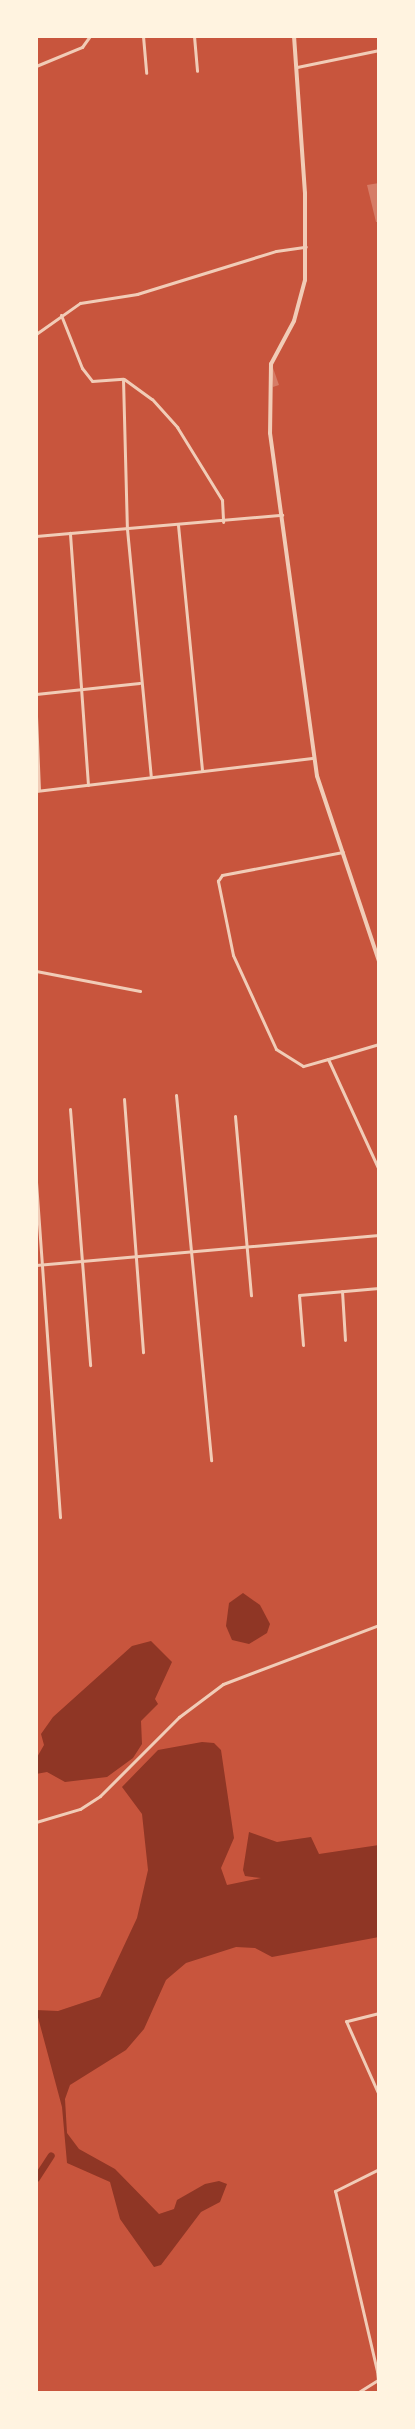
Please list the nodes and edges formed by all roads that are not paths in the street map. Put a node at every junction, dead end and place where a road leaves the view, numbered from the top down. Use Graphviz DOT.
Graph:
graph roads {
  1 [pos="90,36"];
  2 [pos="143,36"];
  3 [pos="194,36"];
  4 [pos="294,36"];
  5 [pos="379,50"];
  6 [pos="36,66"];
  7 [pos="296,67"];
  8 [pos="197,71"];
  9 [pos="146,73"];
  10 [pos="306,247"];
  11 [pos="61,315"];
  12 [pos="36,334"];
  13 [pos="123,379"];
  14 [pos="282,515"];
  15 [pos="223,522"];
  16 [pos="178,525"];
  17 [pos="127,530"];
  18 [pos="70,534"];
  19 [pos="36,536"];
  20 [pos="139,683"];
  21 [pos="84,689"];
  22 [pos="36,694"];
  23 [pos="36,716"];
  24 [pos="314,758"];
  25 [pos="202,771"];
  26 [pos="151,777"];
  27 [pos="88,784"];
  28 [pos="38,790"];
  29 [pos="343,852"];
  30 [pos="379,961"];
  31 [pos="36,971"];
  32 [pos="140,991"];
  33 [pos="379,1044"];
  34 [pos="328,1059"];
  35 [pos="176,1094"];
  36 [pos="124,1099"];
  37 [pos="70,1108"];
  38 [pos="235,1116"];
  39 [pos="379,1170"];
  40 [pos="36,1182"];
  41 [pos="379,1235"];
  42 [pos="248,1244"];
  43 [pos="191,1252"];
  44 [pos="136,1256"];
  45 [pos="84,1261"];
  46 [pos="44,1264"];
  47 [pos="36,1265"];
  48 [pos="379,1288"];
  49 [pos="342,1291"];
  50 [pos="251,1295"];
  51 [pos="345,1340"];
  52 [pos="303,1345"];
  53 [pos="143,1352"];
  54 [pos="90,1365"];
  55 [pos="211,1460"];
  56 [pos="60,1517"];
  57 [pos="379,1625"];
  58 [pos="36,1822"];
  59 [pos="379,2012"];
  60 [pos="379,2095"];
  61 [pos="379,2169"];
  62 [pos="378,2381"];
  63 [pos="357,2393"];
  1 -- 6 [label="street"];
  2 -- 9 [label="street"];
  3 -- 8 [label="street"];
  4 -- 7 [label="street"];
  5 -- 7 [label="street"];
  7 -- 10 [label="street"];
  10 -- 11 [label="street"];
  10 -- 14 [label="street"];
  11 -- 12 [label="street"];
  11 -- 13 [label="street"];
  13 -- 15 [label="street"];
  13 -- 17 [label="street"];
  14 -- 15 [label="street"];
  14 -- 24 [label="street"];
  15 -- 16 [label="street"];
  16 -- 17 [label="street"];
  16 -- 25 [label="street"];
  17 -- 18 [label="street"];
  17 -- 20 [label="street"];
  18 -- 19 [label="street"];
  18 -- 21 [label="street"];
  20 -- 21 [label="street"];
  20 -- 26 [label="street"];
  21 -- 22 [label="street"];
  21 -- 27 [label="street"];
  23 -- 28 [label="street"];
  24 -- 25 [label="street"];
  24 -- 29 [label="street"];
  25 -- 26 [label="street"];
  26 -- 27 [label="street"];
  27 -- 28 [label="street"];
  29 -- 30 [label="street"];
  29 -- 34 [label="street"];
  31 -- 32 [label="street"];
  33 -- 34 [label="street"];
  34 -- 39 [label="street"];
  35 -- 43 [label="street"];
  36 -- 44 [label="street"];
  37 -- 45 [label="street"];
  38 -- 42 [label="street"];
  40 -- 46 [label="street"];
  41 -- 42 [label="street"];
  42 -- 43 [label="street"];
  42 -- 50 [label="street"];
  43 -- 44 [label="street"];
  43 -- 55 [label="street"];
  44 -- 45 [label="street"];
  44 -- 53 [label="street"];
  45 -- 46 [label="street"];
  45 -- 54 [label="street"];
  46 -- 47 [label="street"];
  46 -- 56 [label="street"];
  48 -- 49 [label="street"];
  49 -- 51 [label="street"];
  49 -- 52 [label="street"];
  57 -- 58 [label="street"];
  59 -- 60 [label="street"];
  61 -- 62 [label="street"];
  62 -- 63 [label="street"];
}
